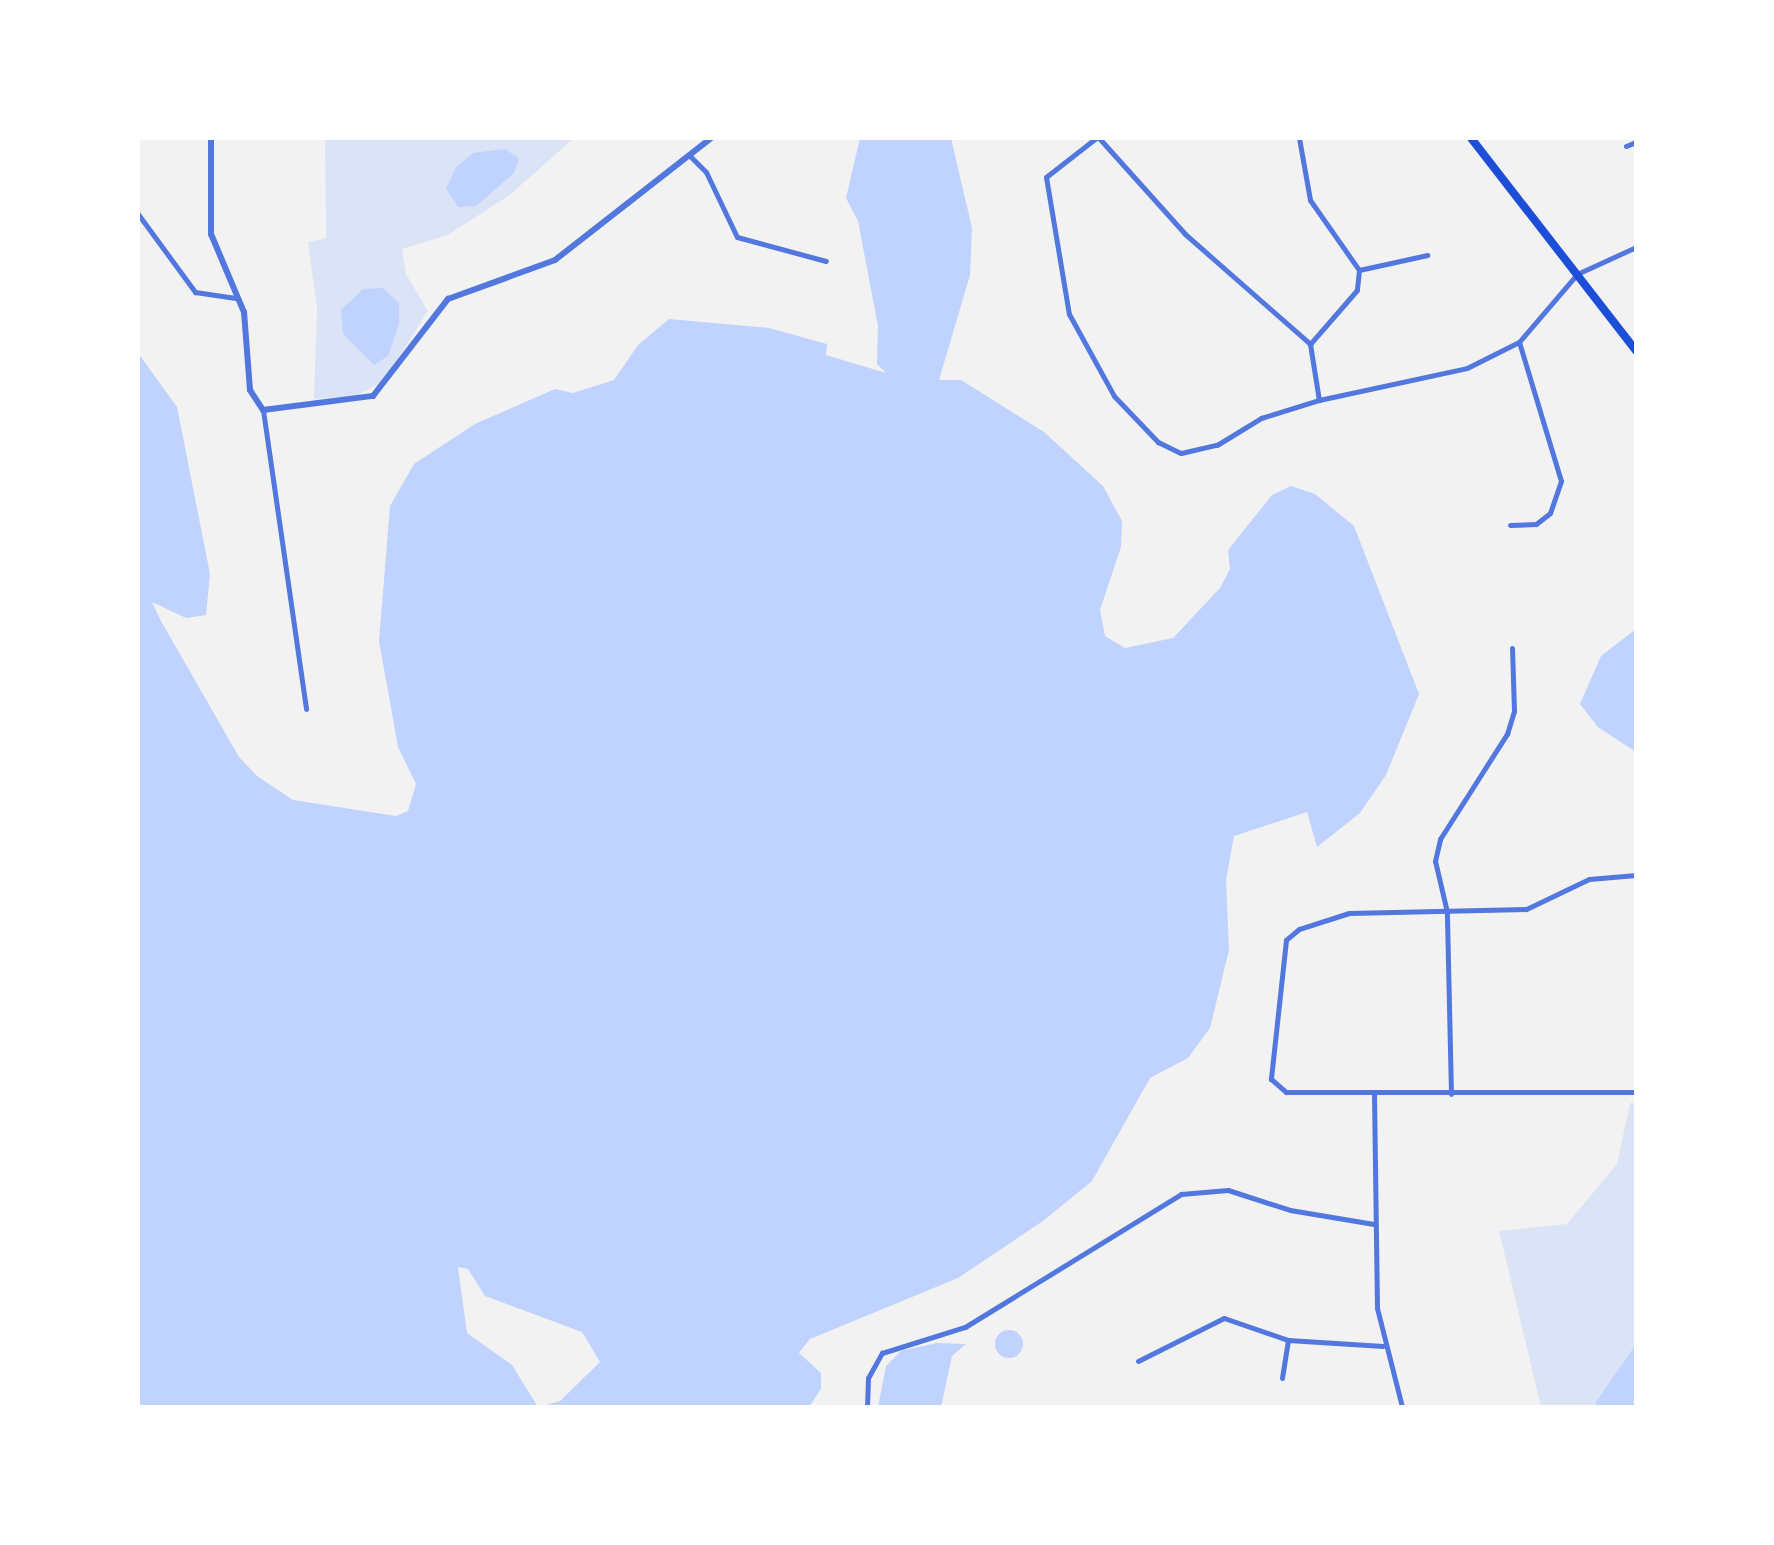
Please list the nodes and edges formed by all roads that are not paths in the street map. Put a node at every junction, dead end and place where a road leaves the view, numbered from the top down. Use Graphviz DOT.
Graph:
graph roads {
  1 [pos="211,138"];
  2 [pos="711,138"];
  3 [pos="1098,138"];
  4 [pos="1299,138"];
  5 [pos="1471,138"];
  6 [pos="1636,142"];
  7 [pos="1626,146"];
  8 [pos="689,154"];
  9 [pos="138,214"];
  10 [pos="1635,249"];
  11 [pos="1427,255"];
  12 [pos="826,261"];
  13 [pos="1359,270"];
  14 [pos="1577,274"];
  15 [pos="236,298"];
  16 [pos="1519,342"];
  17 [pos="1310,344"];
  18 [pos="1636,351"];
  19 [pos="1319,400"];
  20 [pos="263,410"];
  21 [pos="1510,525"];
  22 [pos="1512,648"];
  23 [pos="306,709"];
  24 [pos="1636,875"];
  25 [pos="1447,912"];
  26 [pos="1636,1092"];
  27 [pos="1374,1094"];
  28 [pos="1451,1094"];
  29 [pos="1374,1224"];
  30 [pos="1288,1340"];
  31 [pos="1383,1346"];
  32 [pos="1138,1361"];
  33 [pos="1282,1378"];
  34 [pos="867,1407"];
  35 [pos="1402,1407"];
  1 -- 15 [label="street"];
  2 -- 8 [label="street"];
  3 -- 17 [label="street"];
  3 -- 19 [label="street"];
  4 -- 13 [label="street"];
  5 -- 14 [label="main road"];
  6 -- 7 [label="street"];
  8 -- 12 [label="street"];
  8 -- 20 [label="street"];
  9 -- 15 [label="street"];
  10 -- 14 [label="street"];
  11 -- 13 [label="street"];
  13 -- 17 [label="street"];
  14 -- 16 [label="street"];
  14 -- 18 [label="main road"];
  15 -- 20 [label="street"];
  16 -- 19 [label="street"];
  16 -- 21 [label="street"];
  17 -- 19 [label="street"];
  20 -- 23 [label="street"];
  22 -- 25 [label="street"];
  24 -- 25 [label="street"];
  25 -- 27 [label="street"];
  25 -- 28 [label="street"];
  26 -- 28 [label="street"];
  27 -- 28 [label="street"];
  27 -- 29 [label="street"];
  29 -- 31 [label="street"];
  29 -- 34 [label="street"];
  30 -- 31 [label="street"];
  30 -- 32 [label="street"];
  30 -- 33 [label="street"];
  31 -- 35 [label="street"];
}
